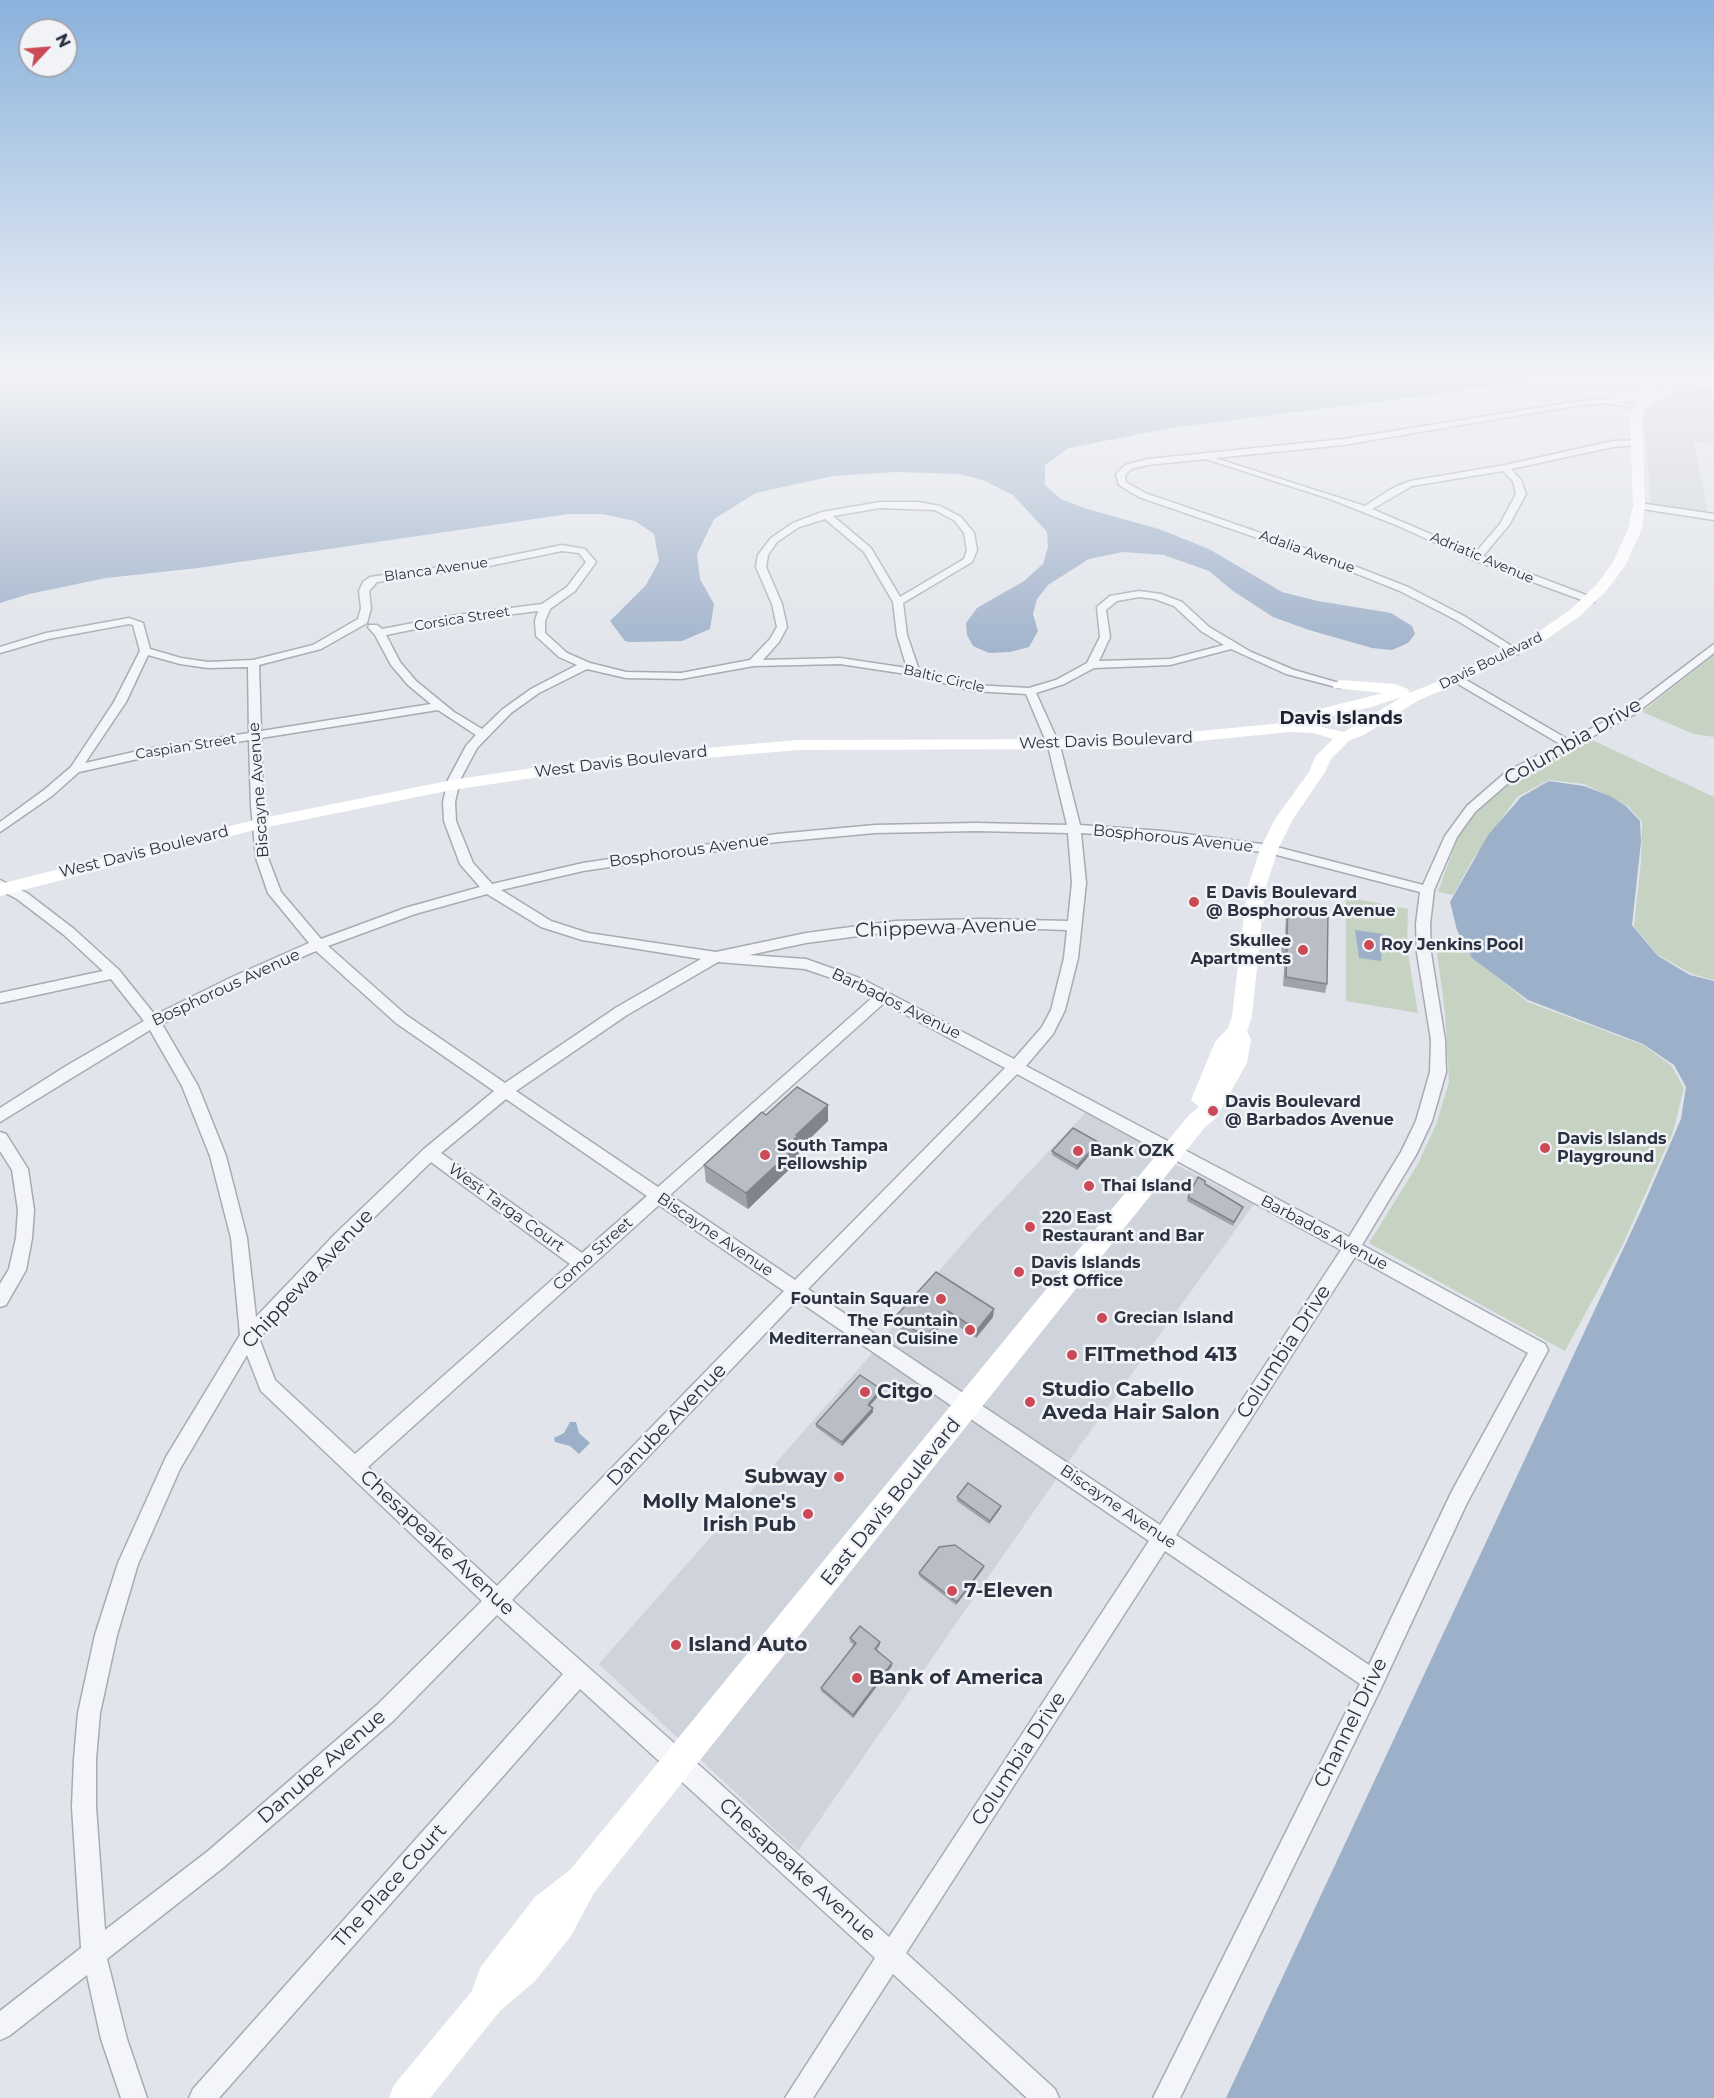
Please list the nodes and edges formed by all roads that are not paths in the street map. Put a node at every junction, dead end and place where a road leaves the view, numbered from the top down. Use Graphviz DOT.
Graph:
graph roads {
  1 [pos="1121,474"];
  2 [pos="1257,474"];
  3 [pos="1470,474"];
  4 [pos="1511,474"];
  5 [pos="1637,474"];
  6 [pos="1639,506"];
  7 [pos="1365,510"];
  8 [pos="825,514"];
  9 [pos="1714,517"];
  10 [pos="1476,558"];
  11 [pos="1590,600"];
  12 [pos="898,602"];
  13 [pos="546,607"];
  14 [pos="363,621"];
  15 [pos="380,633"];
  16 [pos="1231,646"];
  17 [pos="1714,647"];
  18 [pos="0,650"];
  19 [pos="145,651"];
  20 [pos="1514,652"];
  21 [pos="253,663"];
  22 [pos="754,663"];
  23 [pos="586,665"];
  24 [pos="1092,665"];
  25 [pos="914,672"];
  26 [pos="1453,681"];
  27 [pos="1340,685"];
  28 [pos="1413,688"];
  29 [pos="1030,692"];
  30 [pos="440,706"];
  31 [pos="1349,708"];
  32 [pos="1393,708"];
  33 [pos="1254,729"];
  34 [pos="482,734"];
  35 [pos="1351,734"];
  36 [pos="255,736"];
  37 [pos="1568,744"];
  38 [pos="1054,746"];
  39 [pos="75,769"];
  40 [pos="452,785"];
  41 [pos="258,824"];
  42 [pos="0,828"];
  43 [pos="1075,829"];
  44 [pos="1269,849"];
  45 [pos="2,887"];
  46 [pos="489,889"];
  47 [pos="1427,890"];
  48 [pos="1076,926"];
  49 [pos="318,945"];
  50 [pos="716,957"];
  51 [pos="114,973"];
  52 [pos="884,995"];
  53 [pos="0,999"];
  54 [pos="153,1022"];
  55 [pos="1016,1066"];
  56 [pos="505,1091"];
  57 [pos="0,1116"];
  58 [pos="0,1138"];
  59 [pos="1173,1151"];
  60 [pos="430,1153"];
  61 [pos="658,1196"];
  62 [pos="1352,1247"];
  63 [pos="582,1263"];
  64 [pos="797,1291"];
  65 [pos="0,1300"];
  66 [pos="249,1336"];
  67 [pos="1539,1350"];
  68 [pos="968,1406"];
  69 [pos="355,1466"];
  70 [pos="1163,1538"];
  71 [pos="497,1601"];
  72 [pos="578,1674"];
  73 [pos="1372,1680"];
  74 [pos="679,1763"];
  75 [pos="94,1954"];
  76 [pos="891,1956"];
  77 [pos="0,2027"];
  78 [pos="134,2098"];
  79 [pos="202,2098"];
  80 [pos="407,2098"];
  81 [pos="798,2098"];
  82 [pos="1046,2098"];
  83 [pos="1166,2098"];
  1 -- 20 [label="street, Adalia Avenue"];
  2 -- 7 [label="street, Adriatic Avenue"];
  3 -- 7 [label="street"];
  4 -- 10 [label="street"];
  5 -- 6 [label="street, Davis Boulevard"];
  6 -- 9 [label="street"];
  6 -- 11 [label="street, Davis Boulevard"];
  7 -- 10 [label="street, Adriatic Avenue"];
  8 -- 12 [label="street"];
  8 -- 12 [label="street"];
  8 -- 22 [label="street"];
  10 -- 11 [label="street, Adriatic Avenue"];
  11 -- 20 [label="street, Davis Boulevard"];
  12 -- 25 [label="street"];
  13 -- 14 [label="street, Blanca Avenue"];
  13 -- 15 [label="street, Corsica Street"];
  13 -- 23 [label="street, Baltic Circle"];
  14 -- 15 [label="street"];
  14 -- 21 [label="street"];
  15 -- 30 [label="street"];
  16 -- 24 [label="street"];
  16 -- 24 [label="street"];
  16 -- 27 [label="street"];
  17 -- 37 [label="street, Columbia Drive"];
  18 -- 19 [label="street"];
  19 -- 21 [label="street"];
  19 -- 39 [label="street"];
  20 -- 26 [label="street, Davis Boulevard"];
  21 -- 36 [label="street, Biscayne Avenue"];
  22 -- 23 [label="street, Baltic Circle"];
  22 -- 25 [label="street, Baltic Circle"];
  23 -- 34 [label="street, Barbados Avenue"];
  24 -- 29 [label="street, Baltic Circle"];
  25 -- 29 [label="street, Baltic Circle"];
  26 -- 28 [label="street, West Davis Boulevard"];
  26 -- 32 [label="street, Davis Boulevard"];
  26 -- 37 [label="street"];
  27 -- 28 [label="street"];
  27 -- 31 [label="street"];
  28 -- 31 [label="street, West Davis Boulevard"];
  29 -- 38 [label="street, Danube Avenue"];
  30 -- 34 [label="street"];
  30 -- 36 [label="street, Caspian Street"];
  31 -- 33 [label="street, West Davis Boulevard"];
  32 -- 35 [label="street, East Davis Boulevard"];
  33 -- 35 [label="street, West Davis Boulevard"];
  33 -- 38 [label="street, West Davis Boulevard"];
  34 -- 40 [label="street, Barbados Avenue"];
  35 -- 44 [label="street, East Davis Boulevard"];
  36 -- 39 [label="street, Caspian Street"];
  36 -- 41 [label="street, Biscayne Avenue"];
  37 -- 47 [label="street, Columbia Drive"];
  38 -- 40 [label="street, West Davis Boulevard"];
  38 -- 43 [label="street, Danube Avenue"];
  39 -- 42 [label="street"];
  40 -- 41 [label="street, West Davis Boulevard"];
  40 -- 46 [label="street, Barbados Avenue"];
  41 -- 45 [label="street, West Davis Boulevard"];
  41 -- 49 [label="street, Biscayne Avenue"];
  43 -- 44 [label="street, Bosphorous Avenue"];
  43 -- 46 [label="street, Bosphorous Avenue"];
  43 -- 48 [label="street, Danube Avenue"];
  44 -- 47 [label="street, Bosphorous Avenue"];
  44 -- 59 [label="street, East Davis Boulevard"];
  45 -- 51 [label="street, Chesapeake Avenue"];
  46 -- 49 [label="street, Bosphorous Avenue"];
  46 -- 50 [label="street, Barbados Avenue"];
  47 -- 62 [label="street, Columbia Drive"];
  48 -- 50 [label="street, Chippewa Avenue"];
  48 -- 55 [label="street, Danube Avenue"];
  49 -- 54 [label="street, Bosphorous Avenue"];
  49 -- 56 [label="street, Biscayne Avenue"];
  50 -- 52 [label="street, Barbados Avenue"];
  50 -- 56 [label="street, Chippewa Avenue"];
  51 -- 53 [label="street"];
  51 -- 54 [label="street, Chesapeake Avenue"];
  52 -- 55 [label="street, Barbados Avenue"];
  52 -- 61 [label="street, Como Street"];
  54 -- 57 [label="street, Bosphorous Avenue"];
  54 -- 66 [label="street, Chesapeake Avenue"];
  55 -- 59 [label="street, Barbados Avenue"];
  55 -- 64 [label="street, Danube Avenue"];
  56 -- 60 [label="street, Chippewa Avenue"];
  56 -- 61 [label="street, Biscayne Avenue"];
  58 -- 65 [label="street"];
  59 -- 62 [label="street, Barbados Avenue"];
  59 -- 68 [label="street, East Davis Boulevard"];
  60 -- 63 [label="street, West Targa Court"];
  60 -- 66 [label="street, Chippewa Avenue"];
  61 -- 63 [label="street, Como Street"];
  61 -- 64 [label="street, Biscayne Avenue"];
  62 -- 67 [label="street, Barbados Avenue"];
  62 -- 70 [label="street, Columbia Drive"];
  63 -- 69 [label="street, Como Street"];
  64 -- 68 [label="street, Biscayne Avenue"];
  64 -- 71 [label="street, Danube Avenue"];
  66 -- 69 [label="street, Chesapeake Avenue"];
  66 -- 75 [label="street, Chippewa Avenue"];
  67 -- 73 [label="street, Channel Drive"];
  68 -- 70 [label="street, Biscayne Avenue"];
  68 -- 74 [label="street, East Davis Boulevard"];
  69 -- 71 [label="street, Chesapeake Avenue"];
  70 -- 73 [label="street, Biscayne Avenue"];
  70 -- 76 [label="street, Columbia Drive"];
  71 -- 72 [label="street, Chesapeake Avenue"];
  71 -- 75 [label="street, Danube Avenue"];
  72 -- 74 [label="street, Chesapeake Avenue"];
  72 -- 79 [label="street, The Place Court"];
  73 -- 83 [label="street, Channel Drive"];
  74 -- 76 [label="street, Chesapeake Avenue"];
  74 -- 80 [label="street, East Davis Boulevard"];
  75 -- 77 [label="street, Danube Avenue"];
  75 -- 78 [label="street, Chippewa Avenue"];
  76 -- 81 [label="street, Columbia Drive"];
  76 -- 82 [label="street, Chesapeake Avenue"];
}
